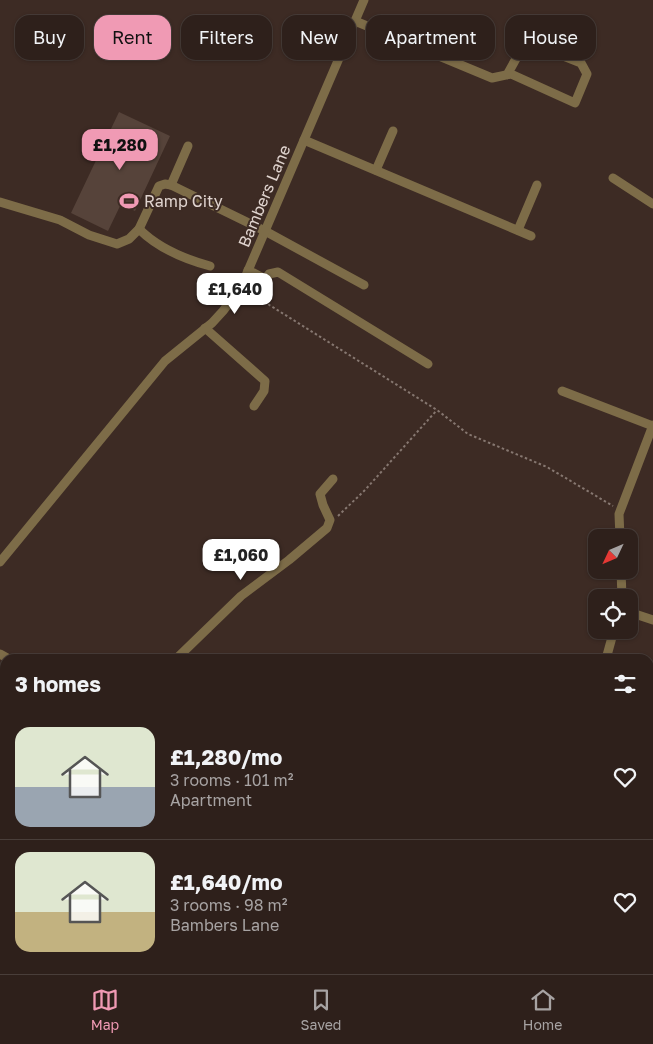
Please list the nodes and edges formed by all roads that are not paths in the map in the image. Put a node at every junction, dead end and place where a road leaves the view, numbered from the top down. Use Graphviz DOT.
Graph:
graph roads {
  1 [pos="364,0"];
  2 [pos="356,19"];
  3 [pos="356,21"];
  4 [pos="338,60"];
  5 [pos="507,74"];
  6 [pos="393,131"];
  7 [pos="304,140"];
  8 [pos="188,146"];
  9 [pos="376,170"];
  10 [pos="613,178"];
  11 [pos="171,185"];
  12 [pos="537,185"];
  13 [pos="0,202"];
  14 [pos="653,204"];
  15 [pos="139,229"];
  16 [pos="518,230"];
  17 [pos="265,231"];
  18 [pos="531,236"];
  19 [pos="210,266"];
  20 [pos="248,270"];
  21 [pos="364,285"];
  22 [pos="205,328"];
  23 [pos="428,364"];
  24 [pos="562,390"];
  25 [pos="254,406"];
  26 [pos="653,425"];
  27 [pos="333,479"];
  28 [pos="620,529"];
  29 [pos="0,562"];
  30 [pos="638,615"];
  31 [pos="653,620"];
  32 [pos="612,639"];
  33 [pos="181,654"];
  34 [pos="607,654"];
  1 -- 2 [label="street, Bambers Lane"];
  3 -- 5 [label="street"];
  4 -- 7 [label="street, Bambers Lane"];
  5 -- 5 [label="street"];
  6 -- 9 [label="street"];
  7 -- 9 [label="street"];
  7 -- 17 [label="street, Bambers Lane"];
  8 -- 11 [label="street"];
  9 -- 16 [label="street"];
  10 -- 14 [label="street"];
  11 -- 15 [label="street"];
  11 -- 17 [label="street"];
  12 -- 16 [label="street"];
  13 -- 15 [label="street"];
  15 -- 19 [label="street"];
  16 -- 18 [label="street"];
  17 -- 20 [label="street, Bambers Lane"];
  17 -- 21 [label="street"];
  20 -- 22 [label="street, Bambers Lane"];
  20 -- 23 [label="street"];
  22 -- 25 [label="street"];
  22 -- 29 [label="street, Bambers Lane"];
  24 -- 26 [label="street"];
  26 -- 28 [label="street"];
  27 -- 33 [label="street"];
  30 -- 31 [label="street"];
  32 -- 34 [label="street"];
}
